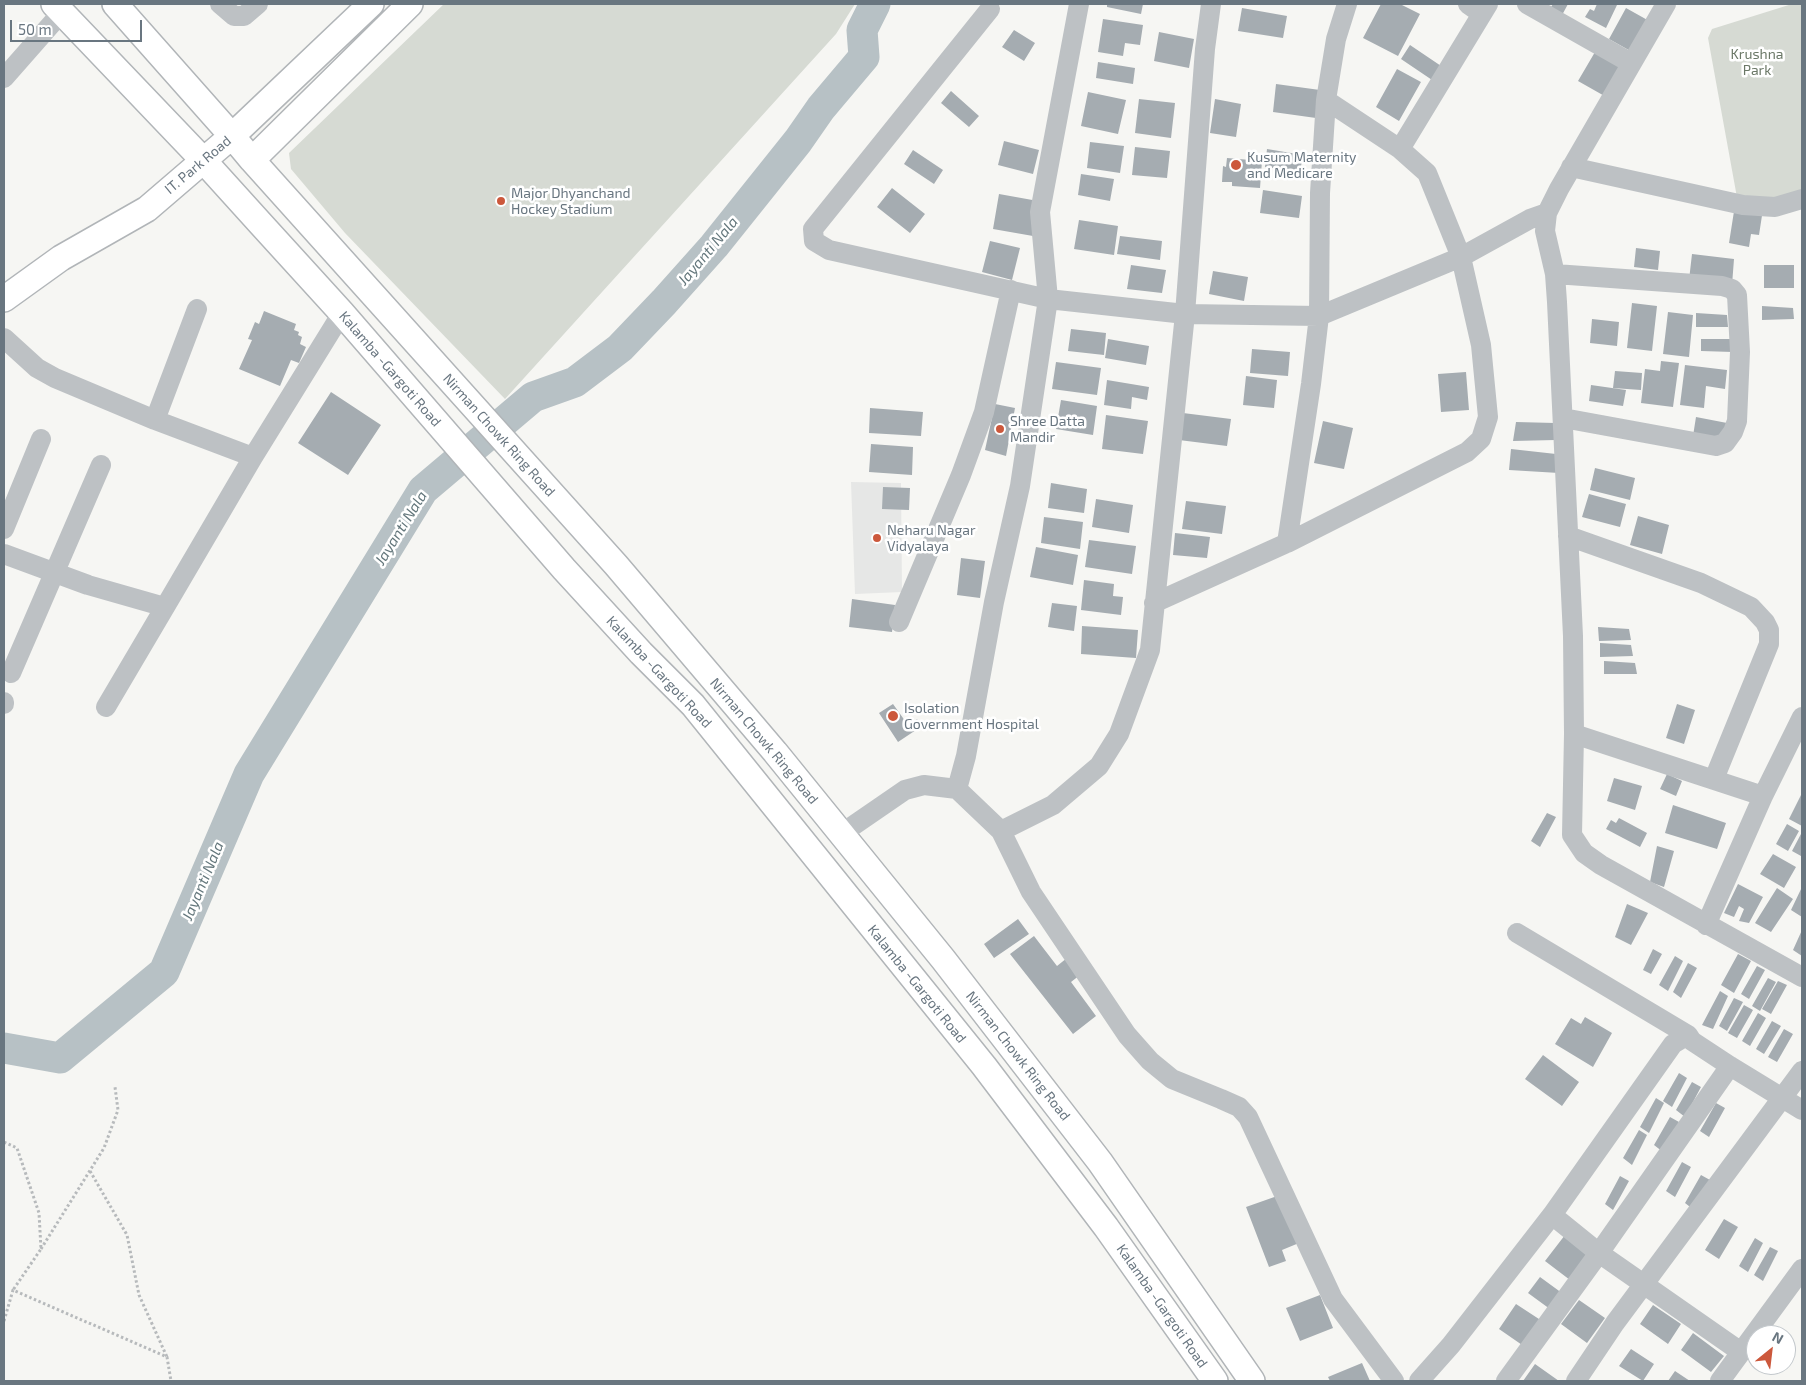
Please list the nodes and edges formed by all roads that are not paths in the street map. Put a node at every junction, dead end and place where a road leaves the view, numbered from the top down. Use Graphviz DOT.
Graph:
graph roads {
  1 [pos="220,4"];
  2 [pos="258,4"];
  3 [pos="371,4"];
  4 [pos="410,4"];
  5 [pos="1079,4"];
  6 [pos="1212,4"];
  7 [pos="1347,4"];
  8 [pos="1527,4"];
  9 [pos="1666,4"];
  10 [pos="121,6"];
  11 [pos="1479,7"];
  12 [pos="58,8"];
  13 [pos="990,9"];
  14 [pos="1631,63"];
  15 [pos="4,78"];
  16 [pos="1326,100"];
  17 [pos="232,136"];
  18 [pos="1400,149"];
  19 [pos="203,160"];
  20 [pos="252,160"];
  21 [pos="1571,167"];
  22 [pos="1802,199"];
  23 [pos="1547,213"];
  24 [pos="1461,257"];
  25 [pos="1555,274"];
  26 [pos="1012,290"];
  27 [pos="4,298"];
  28 [pos="1048,299"];
  29 [pos="196,309"];
  30 [pos="342,313"];
  31 [pos="1185,314"];
  32 [pos="1319,316"];
  33 [pos="4,338"];
  34 [pos="1563,418"];
  35 [pos="155,420"];
  36 [pos="41,439"];
  37 [pos="253,457"];
  38 [pos="100,466"];
  39 [pos="4,529"];
  40 [pos="1568,536"];
  41 [pos="1287,544"];
  42 [pos="4,554"];
  43 [pos="53,572"];
  44 [pos="1154,603"];
  45 [pos="166,607"];
  46 [pos="899,622"];
  47 [pos="11,673"];
  48 [pos="106,707"];
  49 [pos="1802,717"];
  50 [pos="1574,734"];
  51 [pos="1714,780"];
  52 [pos="957,789"];
  53 [pos="1762,796"];
  54 [pos="1001,831"];
  55 [pos="841,834"];
  56 [pos="1706,925"];
  57 [pos="1517,933"];
  58 [pos="1802,978"];
  59 [pos="1688,1035"];
  60 [pos="1730,1066"];
  61 [pos="1802,1071"];
  62 [pos="1782,1098"];
  63 [pos="1802,1110"];
  64 [pos="1552,1215"];
  65 [pos="1599,1253"];
  66 [pos="1802,1269"];
  67 [pos="1645,1284"];
  68 [pos="1741,1352"];
  69 [pos="1215,1381"];
  70 [pos="1252,1381"];
  71 [pos="1394,1381"];
  72 [pos="1419,1381"];
  73 [pos="1506,1381"];
  74 [pos="1576,1381"];
  75 [pos="1720,1381"];
  1 -- 2 [label="street"];
  3 -- 17 [label="main road, IT. Park Road"];
  4 -- 20 [label="main road"];
  5 -- 28 [label="street"];
  6 -- 31 [label="street"];
  7 -- 16 [label="street"];
  8 -- 14 [label="street"];
  9 -- 14 [label="street"];
  10 -- 17 [label="main road, Nirman Chowk Ring Road"];
  11 -- 18 [label="street"];
  12 -- 15 [label="street"];
  12 -- 19 [label="main road, Kalamba -Gargoti Road"];
  13 -- 26 [label="street"];
  14 -- 21 [label="street"];
  16 -- 18 [label="street"];
  16 -- 32 [label="street"];
  17 -- 19 [label="main road, IT. Park Road"];
  17 -- 20 [label="main road, Nirman Chowk Ring Road"];
  18 -- 24 [label="street"];
  19 -- 27 [label="main road, IT. Park Road"];
  19 -- 30 [label="main road, Kalamba -Gargoti Road"];
  20 -- 55 [label="main road, Nirman Chowk Ring Road"];
  21 -- 22 [label="street"];
  21 -- 23 [label="street"];
  23 -- 24 [label="street"];
  23 -- 25 [label="street"];
  24 -- 32 [label="street"];
  24 -- 41 [label="street"];
  25 -- 34 [label="street"];
  25 -- 34 [label="street"];
  26 -- 28 [label="street"];
  26 -- 46 [label="street"];
  28 -- 31 [label="street"];
  28 -- 52 [label="street"];
  29 -- 35 [label="street"];
  30 -- 37 [label="street"];
  30 -- 69 [label="main road, Kalamba -Gargoti Road"];
  31 -- 32 [label="street"];
  31 -- 44 [label="street"];
  32 -- 41 [label="street"];
  33 -- 35 [label="street"];
  34 -- 40 [label="street"];
  35 -- 37 [label="street"];
  36 -- 39 [label="street"];
  37 -- 45 [label="street"];
  38 -- 43 [label="street"];
  40 -- 50 [label="street"];
  40 -- 51 [label="street"];
  41 -- 44 [label="street"];
  42 -- 43 [label="street"];
  43 -- 45 [label="street"];
  43 -- 47 [label="street"];
  44 -- 54 [label="street"];
  45 -- 48 [label="street"];
  49 -- 53 [label="street"];
  50 -- 51 [label="street"];
  50 -- 56 [label="street"];
  51 -- 53 [label="street"];
  52 -- 54 [label="street"];
  52 -- 55 [label="street"];
  53 -- 56 [label="street"];
  54 -- 71 [label="street"];
  55 -- 70 [label="main road, Nirman Chowk Ring Road"];
  56 -- 58 [label="street"];
  57 -- 59 [label="street"];
  59 -- 60 [label="street"];
  59 -- 64 [label="street"];
  60 -- 62 [label="street"];
  60 -- 65 [label="street"];
  61 -- 62 [label="street"];
  62 -- 63 [label="street"];
  62 -- 67 [label="street"];
  64 -- 65 [label="street"];
  64 -- 72 [label="street"];
  65 -- 67 [label="street"];
  65 -- 73 [label="street"];
  66 -- 68 [label="street"];
  67 -- 68 [label="street"];
  67 -- 74 [label="street"];
  68 -- 75 [label="street"];
}
